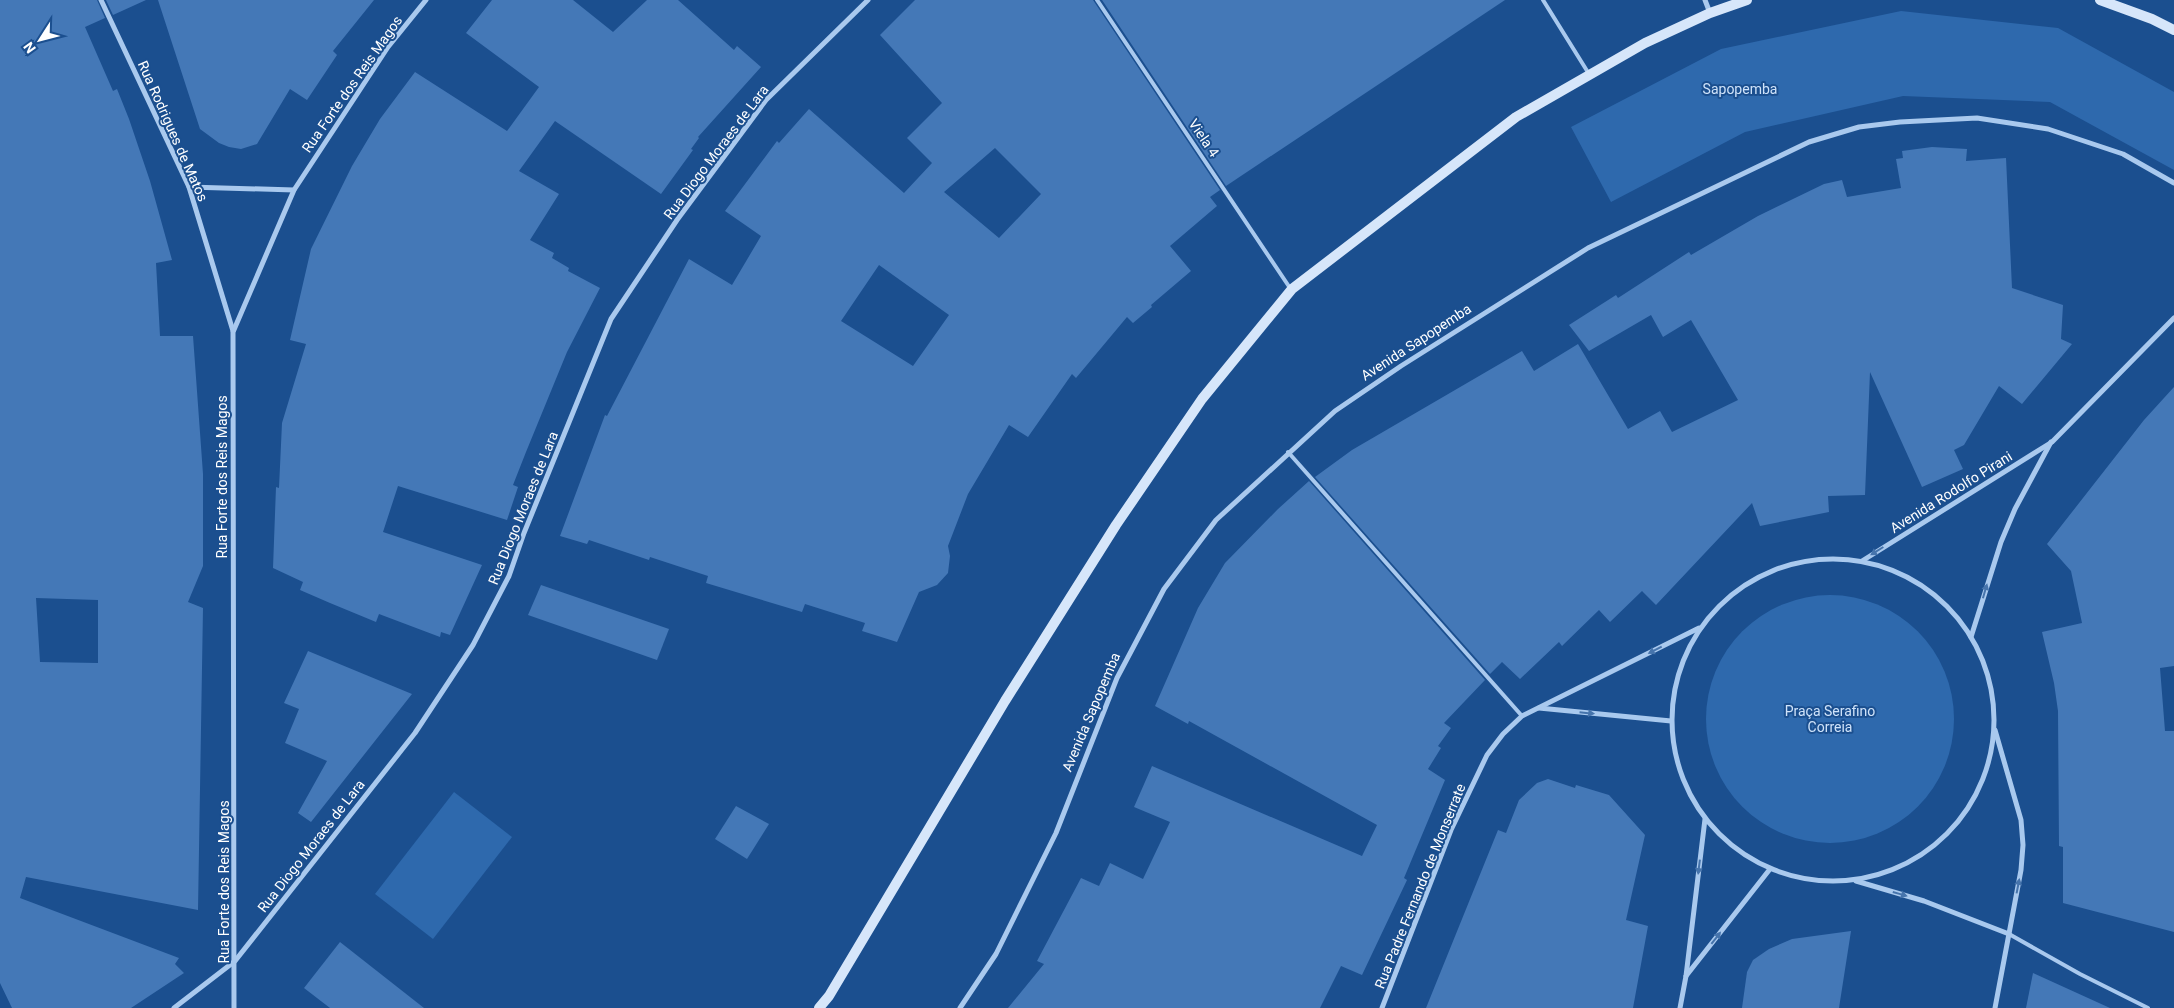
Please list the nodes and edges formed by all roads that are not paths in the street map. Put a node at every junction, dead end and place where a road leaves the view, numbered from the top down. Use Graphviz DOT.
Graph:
graph roads {
  1 [pos="101,0"];
  2 [pos="426,0"];
  3 [pos="868,0"];
  4 [pos="1097,0"];
  5 [pos="1542,0"];
  6 [pos="1705,0"];
  7 [pos="1747,0"];
  8 [pos="2100,0"];
  9 [pos="1710,12"];
  10 [pos="2174,30"];
  11 [pos="1589,74"];
  12 [pos="2174,183"];
  13 [pos="189,187"];
  14 [pos="294,190"];
  15 [pos="1292,289"];
  16 [pos="2174,318"];
  17 [pos="233,332"];
  18 [pos="2052,442"];
  19 [pos="1288,452"];
  20 [pos="1862,561"];
  21 [pos="1699,628"];
  22 [pos="1971,637"];
  23 [pos="1539,708"];
  24 [pos="1522,716"];
  25 [pos="1671,721"];
  26 [pos="1994,727"];
  27 [pos="1705,818"];
  28 [pos="1770,869"];
  29 [pos="1854,881"];
  30 [pos="2009,934"];
  31 [pos="235,961"];
  32 [pos="1686,976"];
  33 [pos="174,1008"];
  34 [pos="234,1008"];
  35 [pos="819,1008"];
  36 [pos="960,1008"];
  37 [pos="1382,1008"];
  38 [pos="1680,1008"];
  39 [pos="1995,1008"];
  40 [pos="2148,1008"];
  1 -- 13 [label="street, Rua Rodrigues de Matos"];
  2 -- 14 [label="street, Rua Forte dos Reis Magos"];
  3 -- 31 [label="street, Rua Diogo Moraes de Lara"];
  4 -- 15 [label="lane, Viela 4"];
  5 -- 11 [label="lane"];
  6 -- 9 [label="street"];
  7 -- 9 [label="main road"];
  8 -- 10 [label="main road"];
  9 -- 11 [label="main road"];
  11 -- 15 [label="main road"];
  12 -- 19 [label="street, Avenida Sapopemba"];
  13 -- 14 [label="street"];
  13 -- 17 [label="street, Rua Rodrigues de Matos"];
  14 -- 17 [label="street, Rua Forte dos Reis Magos"];
  15 -- 35 [label="main road"];
  16 -- 18 [label="street, Avenida Rodolfo Pirani"];
  17 -- 31 [label="street, Rua Forte dos Reis Magos"];
  18 -- 20 [label="street, Avenida Rodolfo Pirani, one-way"];
  22 -- 18 [label="street, Avenida Rodolfo Pirani, one-way"];
  19 -- 24 [label="lane"];
  19 -- 36 [label="street, Avenida Sapopemba"];
  20 -- 21 [label="street"];
  20 -- 22 [label="street"];
  21 -- 23 [label="street, Rua Padre Fernando de Monserrate, one-way"];
  21 -- 25 [label="street"];
  22 -- 26 [label="street"];
  23 -- 24 [label="street, Rua Padre Fernando de Monserrate"];
  23 -- 25 [label="street, one-way"];
  24 -- 37 [label="street, Rua Padre Fernando de Monserrate"];
  25 -- 27 [label="street"];
  26 -- 29 [label="street"];
  30 -- 26 [label="street, one-way"];
  27 -- 28 [label="street"];
  27 -- 32 [label="street, one-way"];
  28 -- 29 [label="street"];
  32 -- 28 [label="street, one-way"];
  29 -- 30 [label="street, one-way"];
  30 -- 39 [label="street"];
  30 -- 40 [label="lane"];
  31 -- 33 [label="street, Rua Diogo Moraes de Lara"];
  31 -- 34 [label="street, Rua Forte dos Reis Magos"];
  32 -- 38 [label="street"];
}
